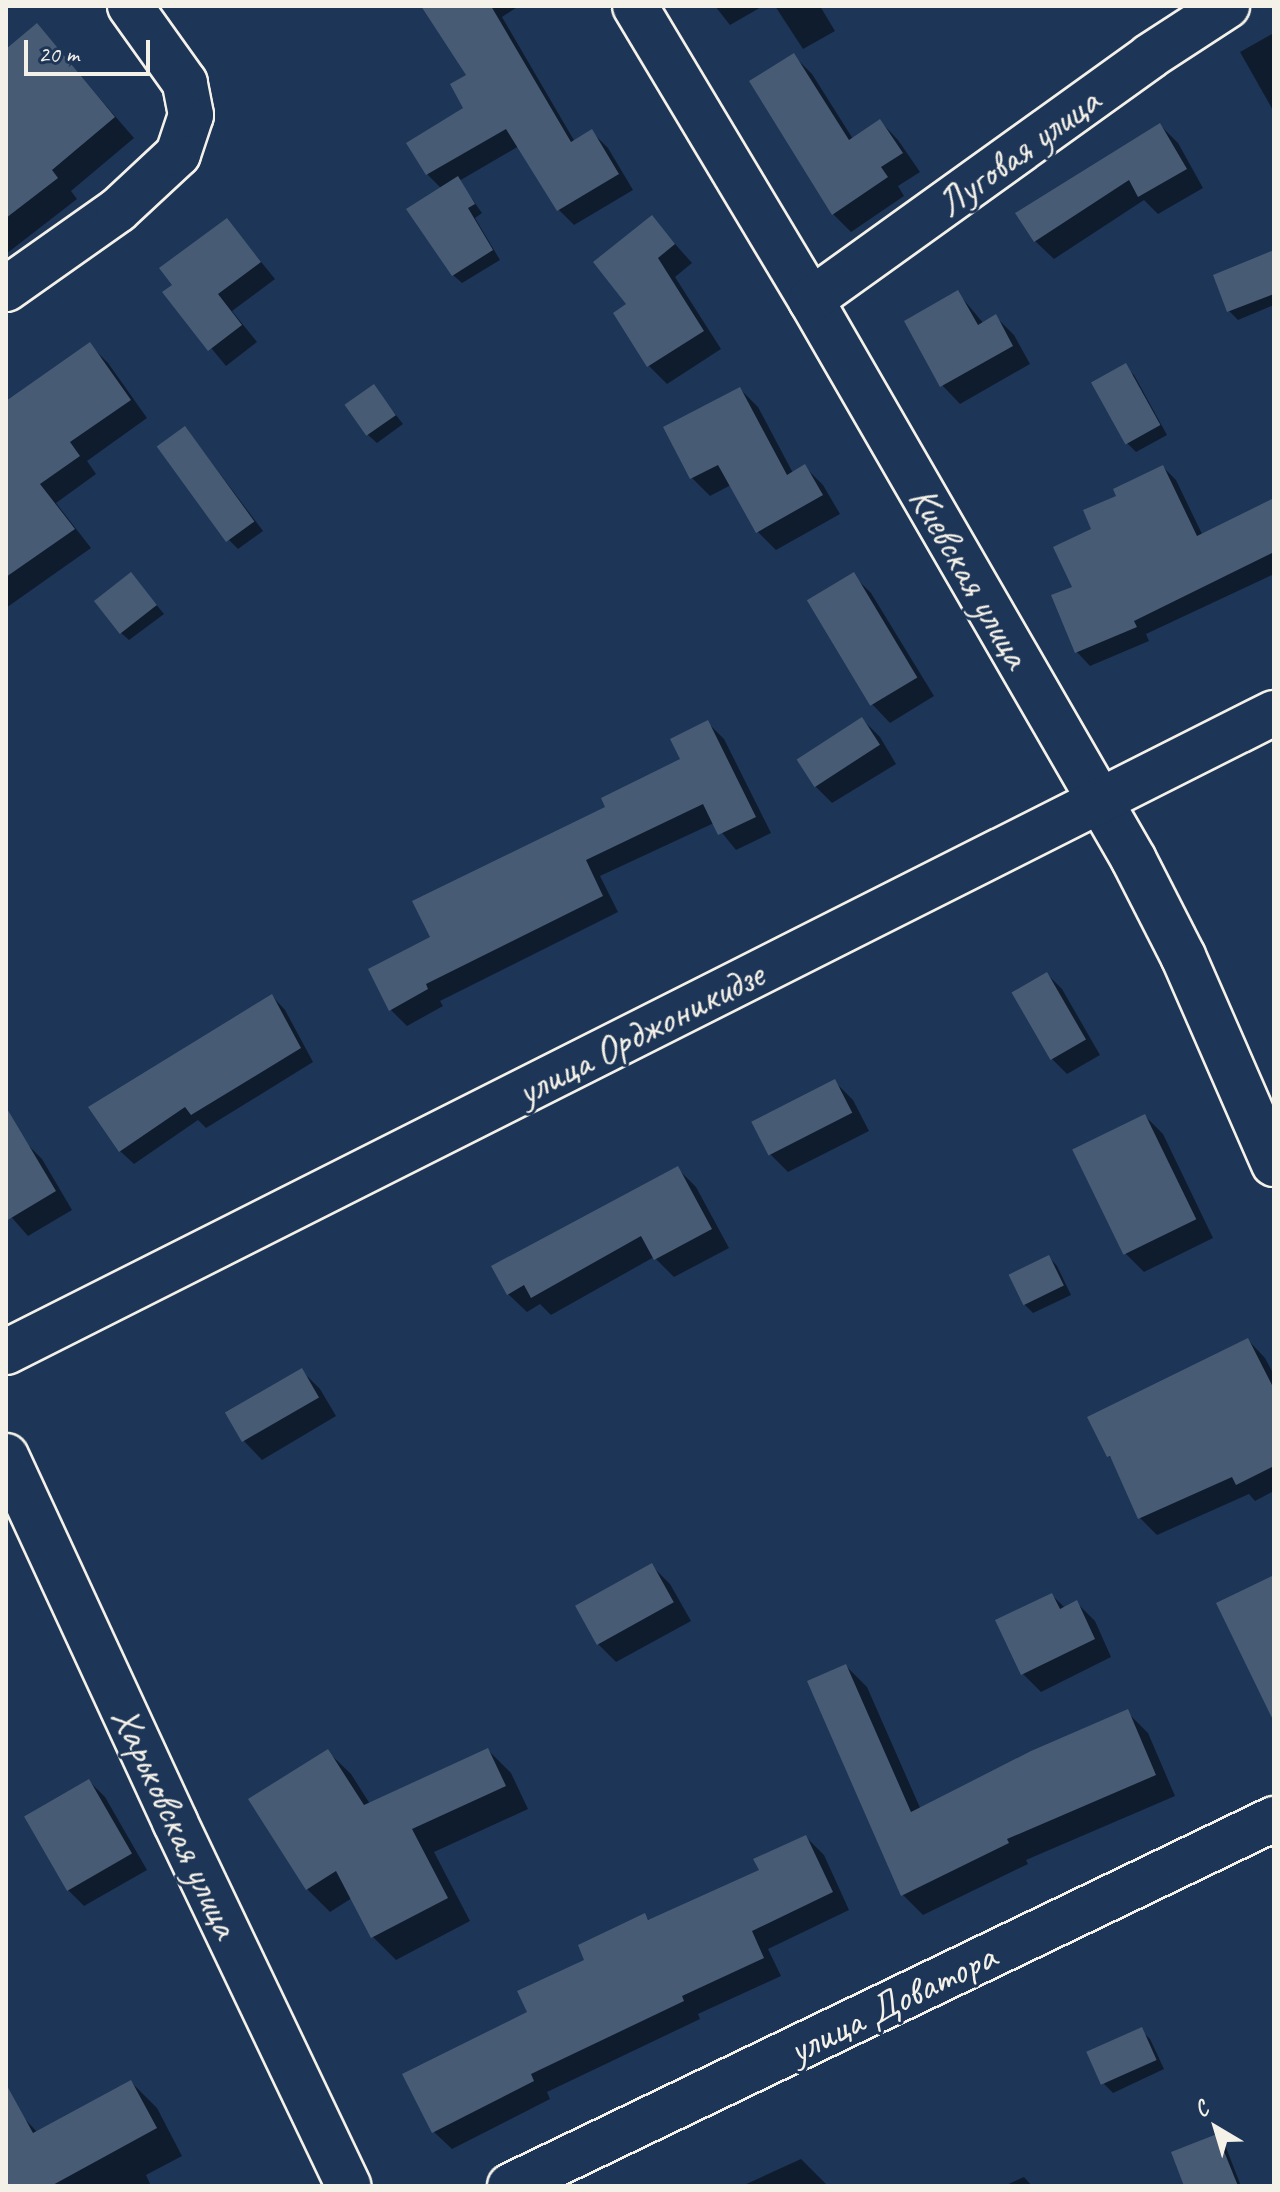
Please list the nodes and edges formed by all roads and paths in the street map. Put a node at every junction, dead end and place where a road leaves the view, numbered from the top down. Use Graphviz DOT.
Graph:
graph roads {
  1 [pos="130,6"];
  2 [pos="635,6"];
  3 [pos="1227,6"];
  4 [pos="6,289"];
  5 [pos="811,300"];
  6 [pos="1274,713"];
  7 [pos="1100,801"];
  8 [pos="1274,1164"];
  9 [pos="6,1352"];
  10 [pos="6,1456"];
  11 [pos="1274,1819"];
  12 [pos="349,2186"];
  13 [pos="510,2186"];
  1 -- 4 [label="street"];
  2 -- 5 [label="street, Киевская улица"];
  3 -- 5 [label="street, Луговая улица"];
  5 -- 7 [label="street, Киевская улица"];
  6 -- 7 [label="street, улица Орджоникидзе"];
  7 -- 8 [label="street, Киевская улица"];
  7 -- 9 [label="street, улица Орджоникидзе"];
  10 -- 12 [label="street, Харьковская улица"];
  11 -- 13 [label="street, улица Доватора"];
}
